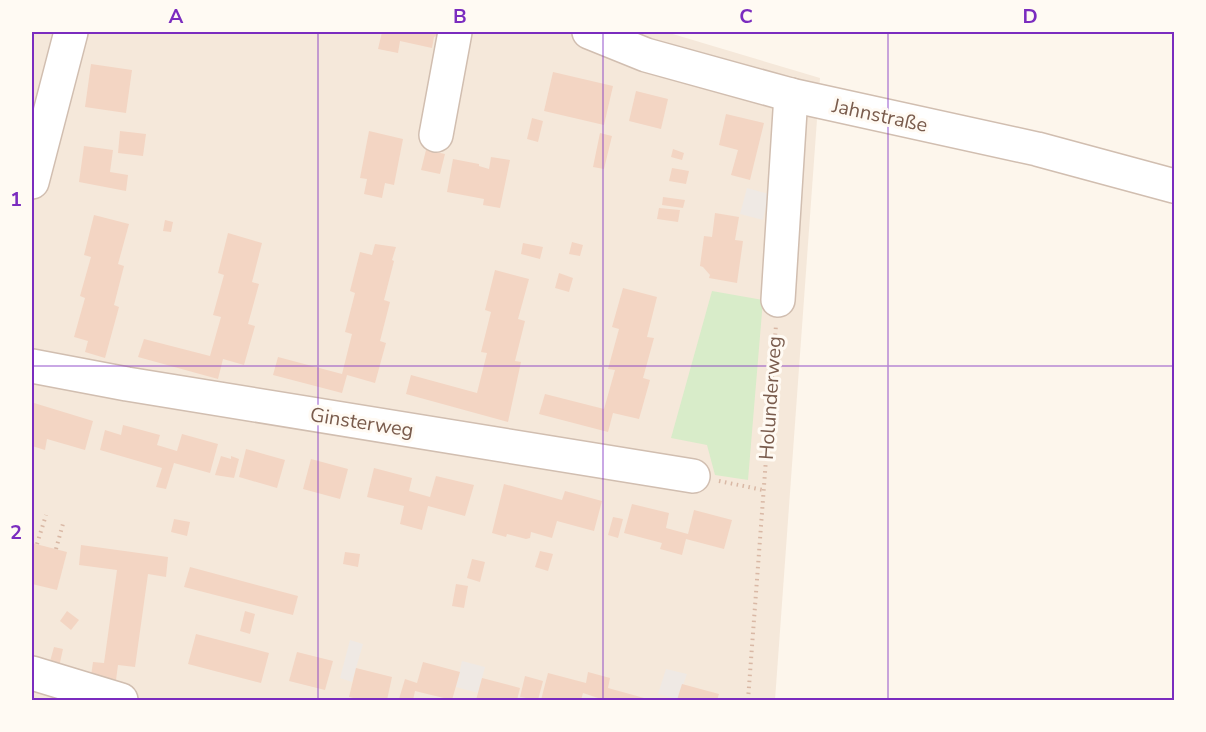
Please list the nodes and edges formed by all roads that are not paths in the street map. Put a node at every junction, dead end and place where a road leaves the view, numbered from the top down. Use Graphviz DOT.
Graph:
graph roads {
  1 [pos="71,32"];
  2 [pos="455,32"];
  3 [pos="589,32"];
  4 [pos="791,95"];
  5 [pos="436,135"];
  6 [pos="32,182"];
  7 [pos="1174,186"];
  8 [pos="778,300"];
  9 [pos="32,366"];
  10 [pos="693,476"];
  11 [pos="32,673"];
  12 [pos="121,700"];
  1 -- 6 [label="street"];
  2 -- 5 [label="street"];
  3 -- 4 [label="street, Jahnstraße"];
  4 -- 7 [label="street, Jahnstraße"];
  4 -- 8 [label="street"];
  9 -- 10 [label="street, Ginsterweg"];
  11 -- 12 [label="street"];
}
